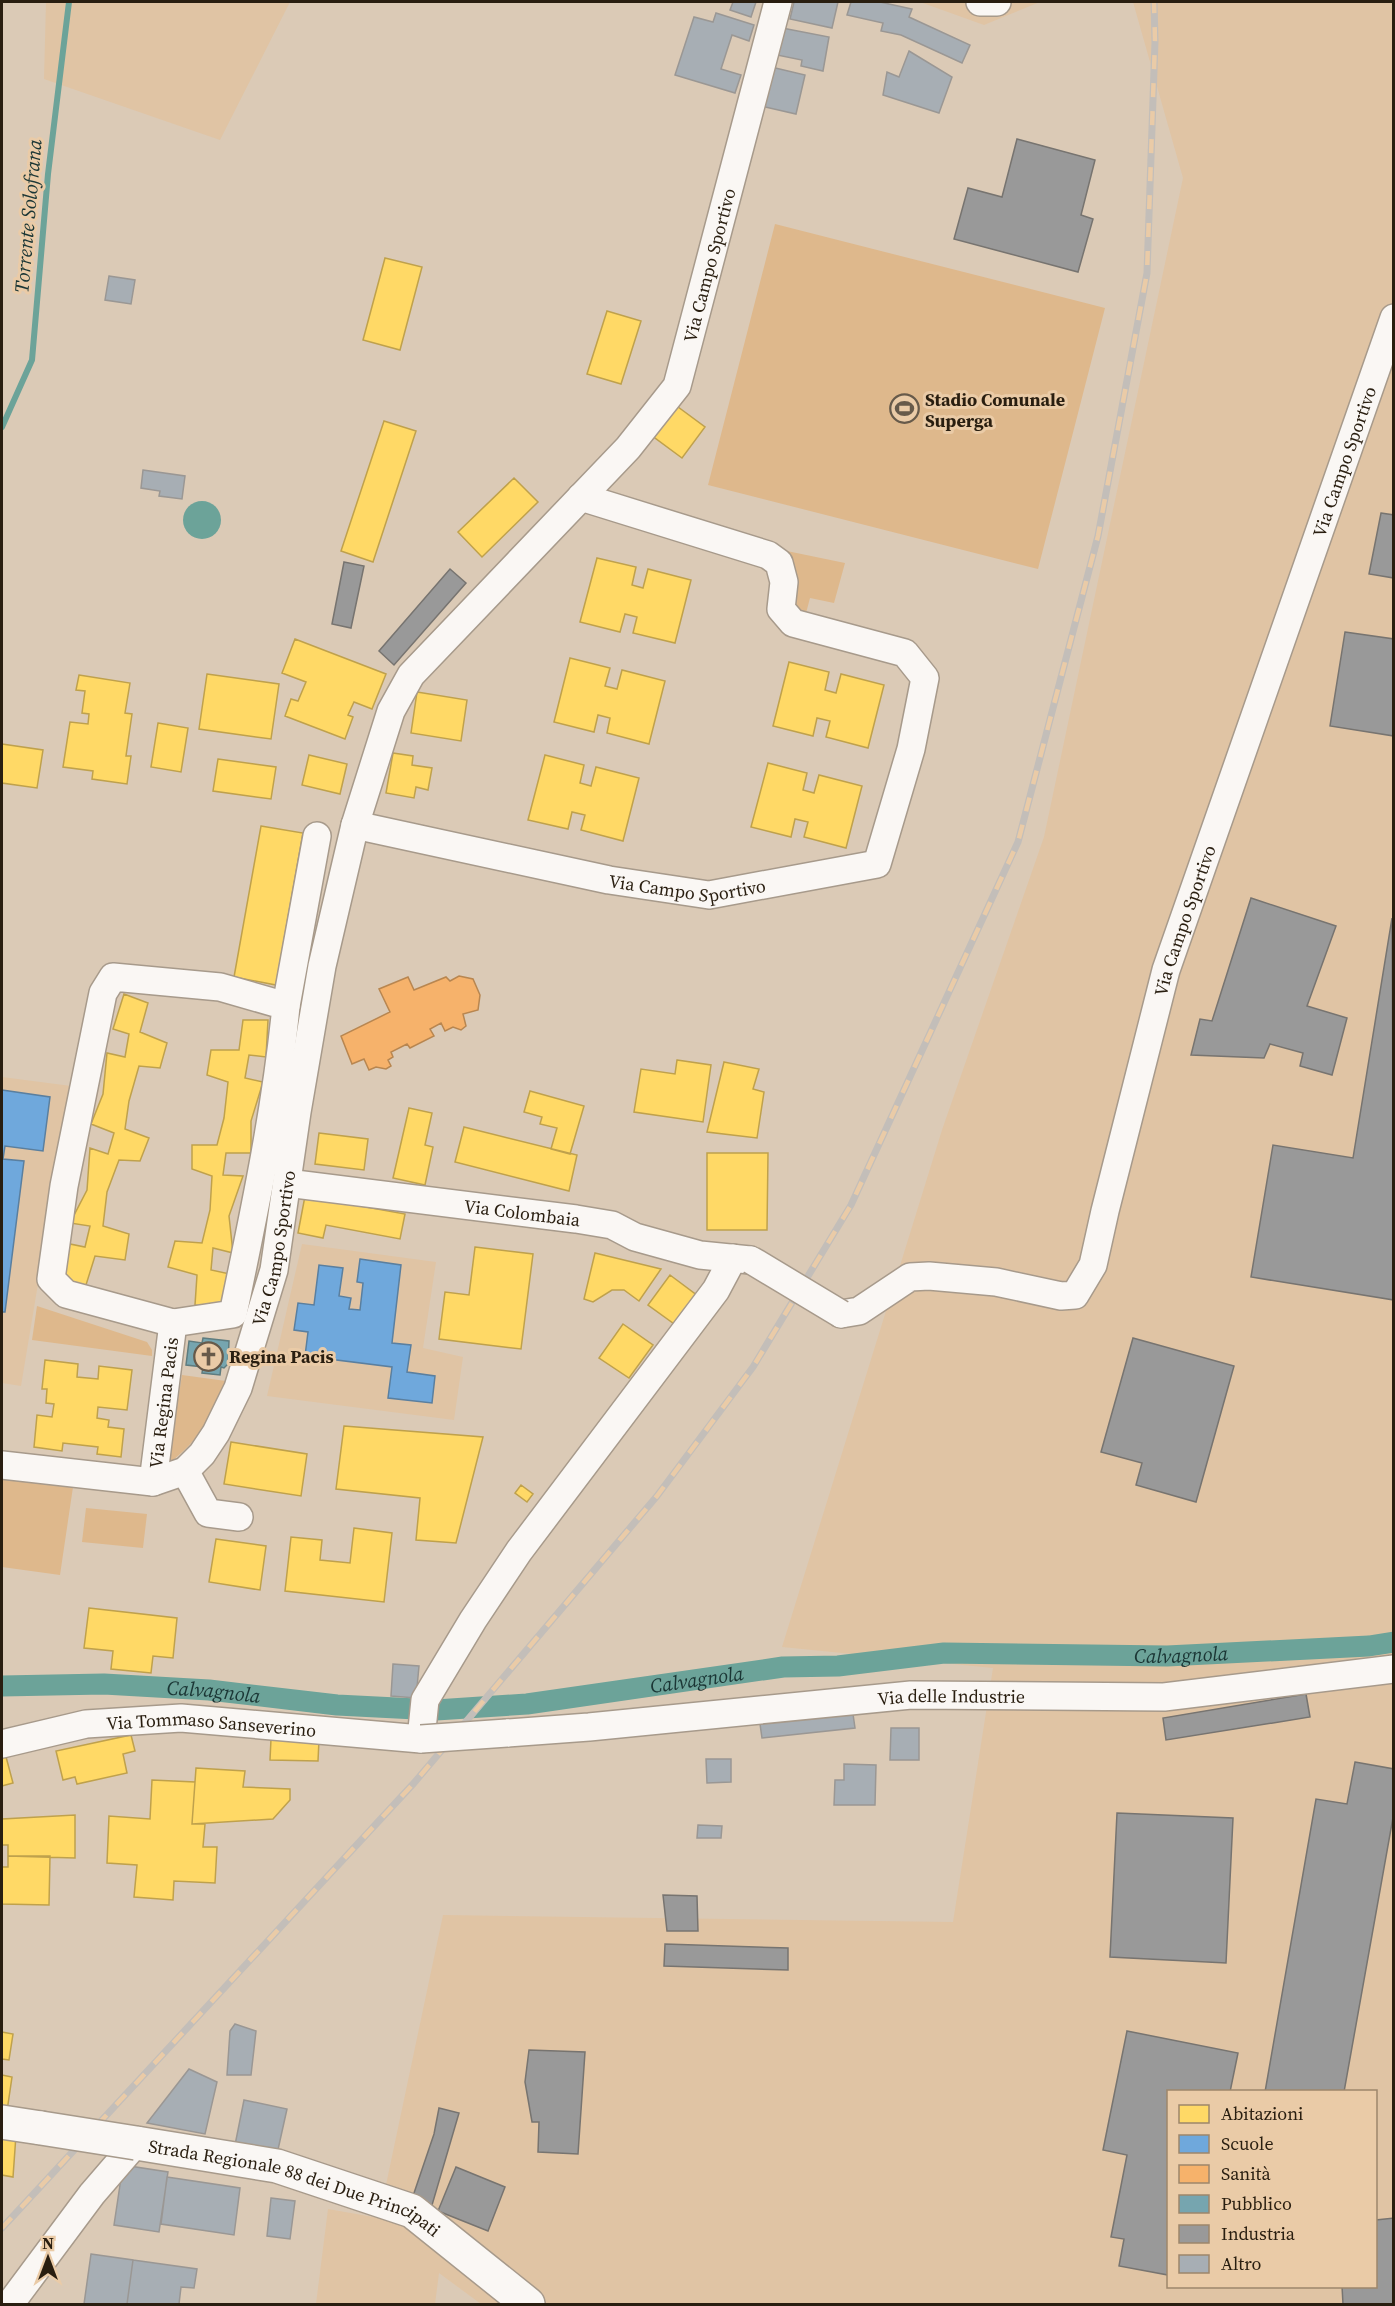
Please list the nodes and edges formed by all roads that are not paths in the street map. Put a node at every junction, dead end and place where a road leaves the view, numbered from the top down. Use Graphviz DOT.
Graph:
graph roads {
  1 [pos="778,2"];
  2 [pos="980,2"];
  3 [pos="997,2"];
  4 [pos="1394,318"];
  5 [pos="581,497"];
  6 [pos="355,825"];
  7 [pos="317,836"];
  8 [pos="286,1006"];
  9 [pos="287,1183"];
  10 [pos="742,1259"];
  11 [pos="173,1323"];
  12 [pos="2,1465"];
  13 [pos="185,1472"];
  14 [pos="153,1482"];
  15 [pos="239,1517"];
  16 [pos="1394,1669"];
  17 [pos="423,1719"];
  18 [pos="2,1744"];
  19 [pos="2,2122"];
  20 [pos="136,2143"];
  21 [pos="10,2304"];
  22 [pos="528,2304"];
  1 -- 5 [label="street, Via Campo Sportivo"];
  2 -- 3 [label="street"];
  4 -- 10 [label="street, Via Campo Sportivo, bridge"];
  5 -- 6 [label="street, Via Campo Sportivo"];
  5 -- 6 [label="street, Via Campo Sportivo"];
  6 -- 9 [label="street, Via Campo Sportivo"];
  7 -- 8 [label="street"];
  8 -- 11 [label="street"];
  8 -- 11 [label="street"];
  9 -- 10 [label="street, Via Colombaia"];
  9 -- 13 [label="street, Via Campo Sportivo"];
  10 -- 17 [label="street"];
  11 -- 14 [label="street, Via Regina Pacis"];
  12 -- 14 [label="street"];
  13 -- 14 [label="street"];
  13 -- 15 [label="street"];
  16 -- 17 [label="street, Via delle Industrie, bridge"];
  17 -- 18 [label="street, Via Tommaso Sanseverino"];
  19 -- 20 [label="main road, Strada Regionale 88 dei Due Principati, bridge"];
  20 -- 21 [label="street"];
  20 -- 22 [label="main road, Strada Regionale 88 dei Due Principati"];
}
